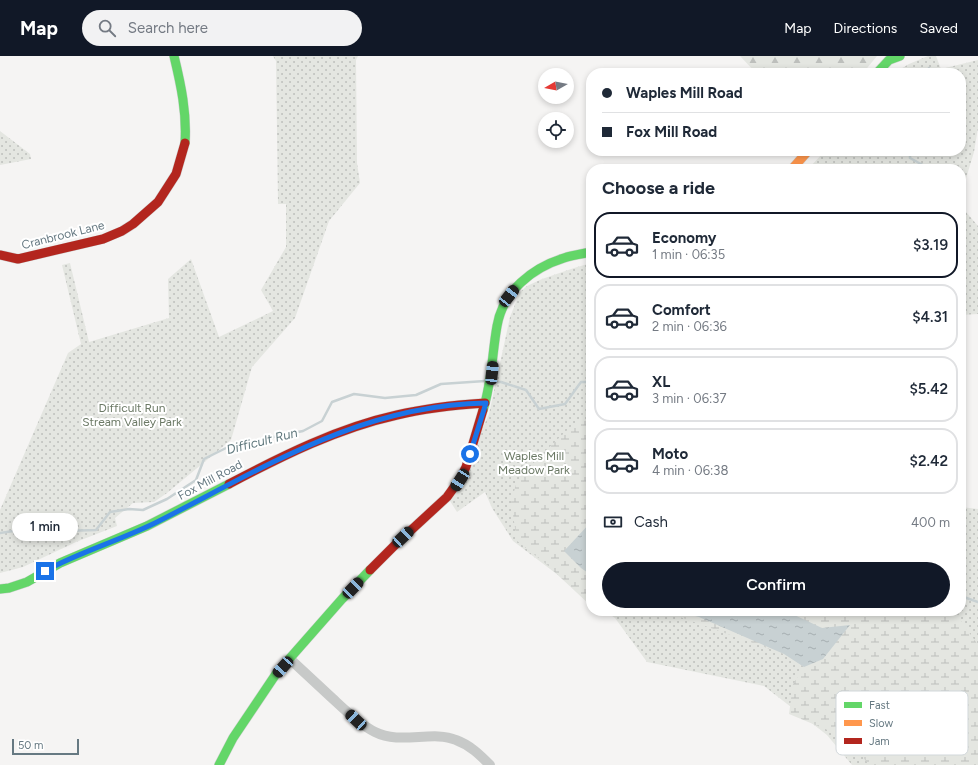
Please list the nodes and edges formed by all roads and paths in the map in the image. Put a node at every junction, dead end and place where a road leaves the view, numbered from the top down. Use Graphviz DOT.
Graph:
graph roads {
  1 [pos="174,56"];
  2 [pos="900,56"];
  3 [pos="890,58"];
  4 [pos="881,68"];
  5 [pos="804,156"];
  6 [pos="796,164"];
  7 [pos="586,253"];
  8 [pos="0,254"];
  9 [pos="486,403"];
  10 [pos="0,589"];
  11 [pos="290,659"];
  12 [pos="219,765"];
  13 [pos="490,765"];
  1 -- 8 [label="main road, Cranbrook Lane"];
  2 -- 3 [label="main road"];
  3 -- 4 [label="main road"];
  5 -- 6 [label="main road"];
  7 -- 9 [label="main road"];
  9 -- 10 [label="main road, Fox Mill Road"];
  9 -- 11 [label="main road"];
  11 -- 12 [label="main road"];
  11 -- 13 [label="street"];
}
